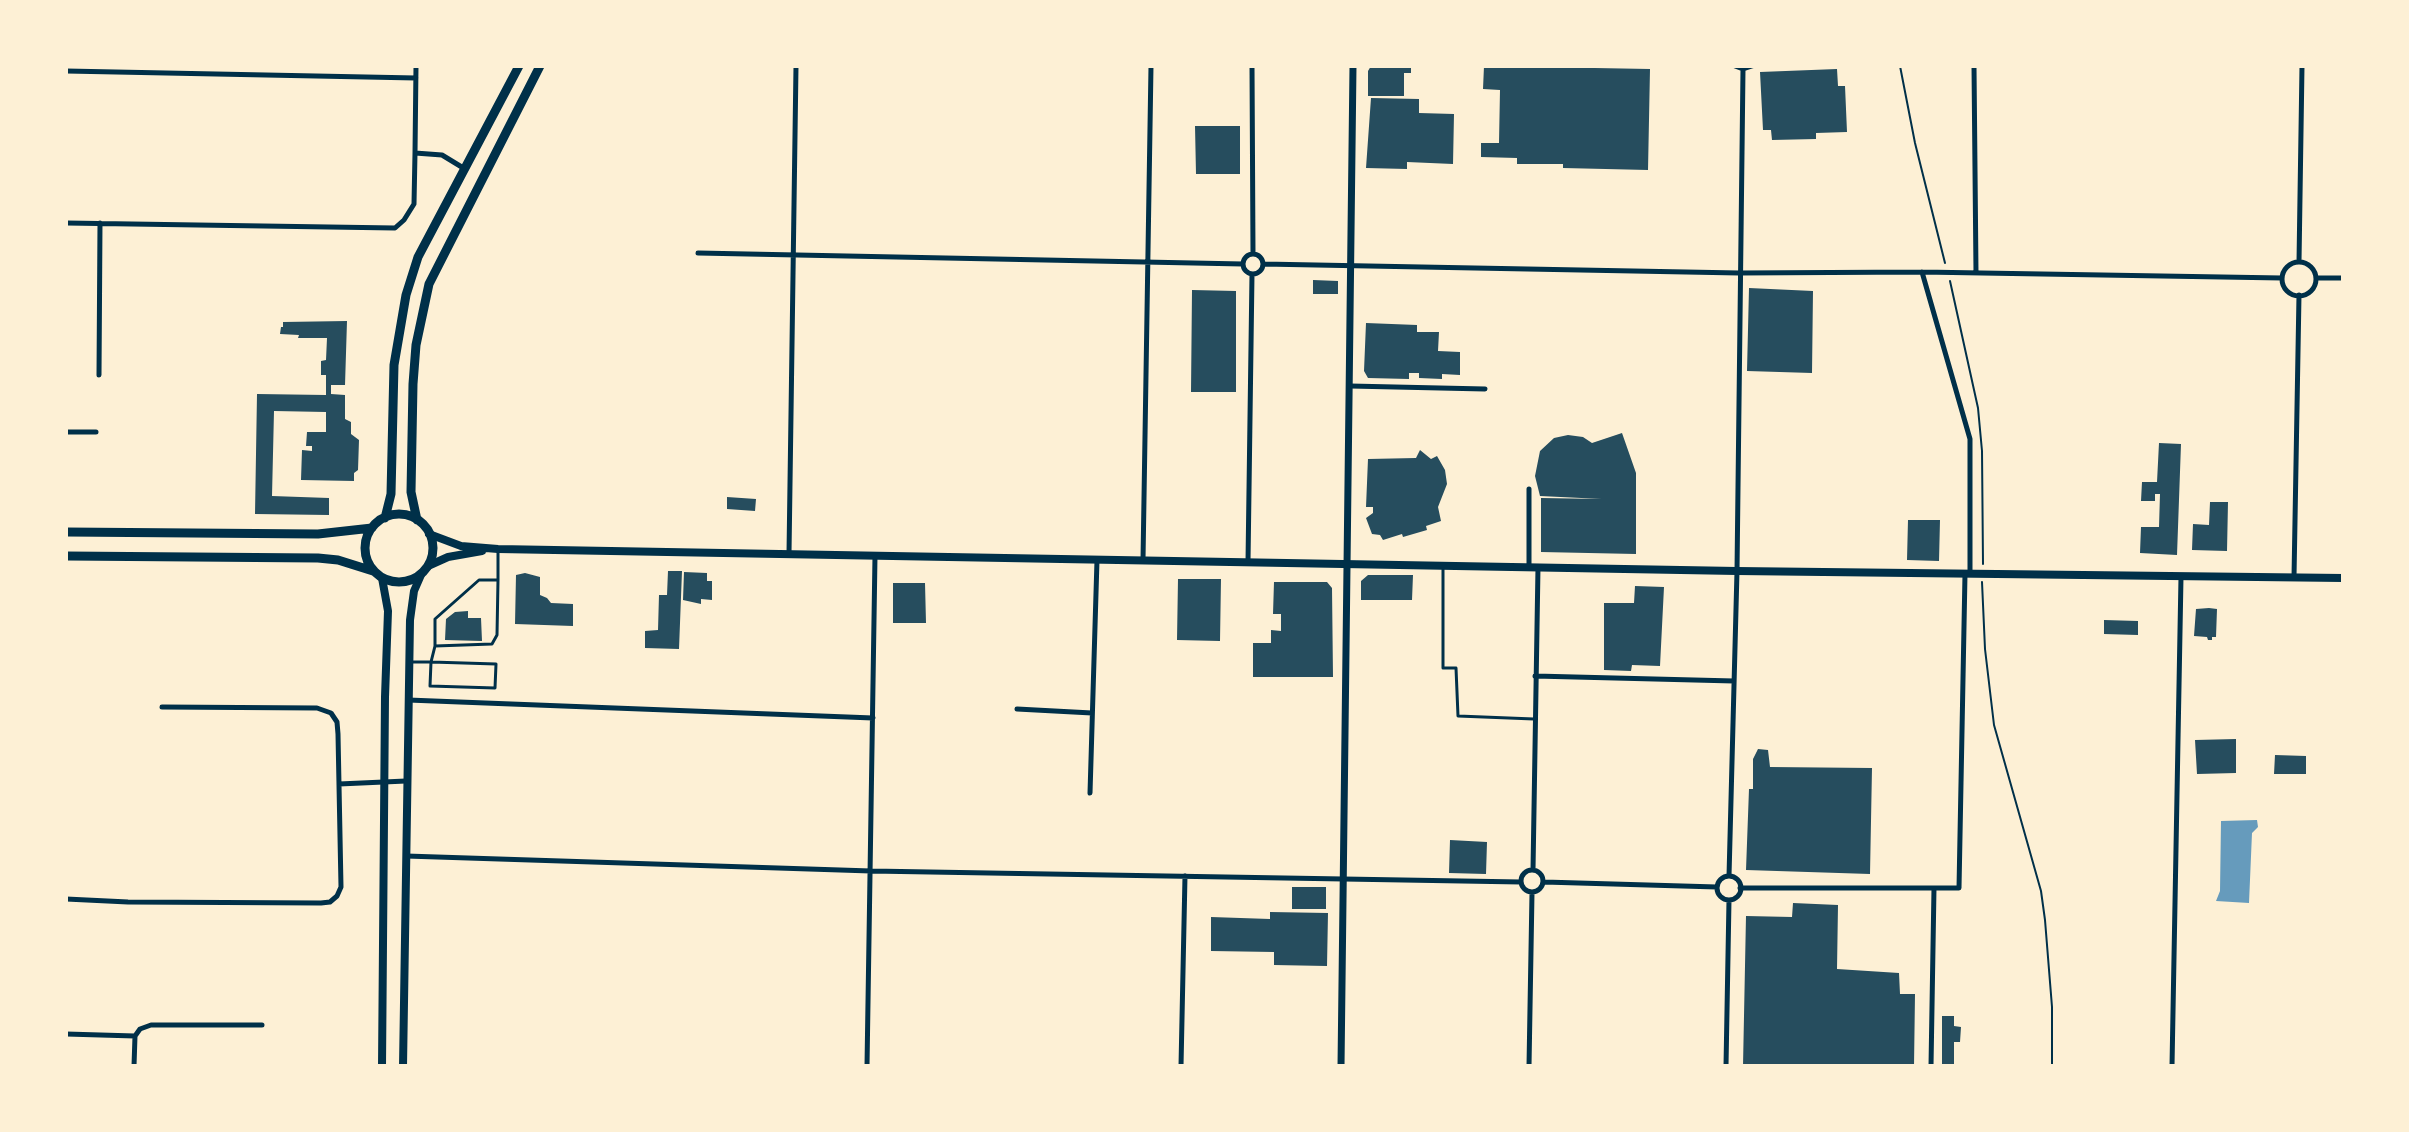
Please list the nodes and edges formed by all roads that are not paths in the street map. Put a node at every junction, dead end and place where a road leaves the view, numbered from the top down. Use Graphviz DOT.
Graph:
graph roads {
  1 [pos="416,66"];
  2 [pos="519,66"];
  3 [pos="540,66"];
  4 [pos="796,66"];
  5 [pos="1151,66"];
  6 [pos="1252,66"];
  7 [pos="1353,66"];
  8 [pos="1735,66"];
  9 [pos="1752,66"];
  10 [pos="1974,66"];
  11 [pos="2302,66"];
  12 [pos="1743,69"];
  13 [pos="66,71"];
  14 [pos="416,78"];
  15 [pos="510,84"];
  16 [pos="526,93"];
  17 [pos="415,153"];
  18 [pos="466,170"];
  19 [pos="66,223"];
  20 [pos="100,223"];
  21 [pos="698,253"];
  22 [pos="1253,254"];
  23 [pos="794,255"];
  24 [pos="418,257"];
  25 [pos="2299,262"];
  26 [pos="1147,263"];
  27 [pos="1243,264"];
  28 [pos="1263,264"];
  29 [pos="1351,265"];
  30 [pos="437,266"];
  31 [pos="1922,272"];
  32 [pos="1739,273"];
  33 [pos="1976,273"];
  34 [pos="1252,274"];
  35 [pos="2282,278"];
  36 [pos="2316,278"];
  37 [pos="2343,278"];
  38 [pos="2299,295"];
  39 [pos="99,375"];
  40 [pos="1349,386"];
  41 [pos="1485,389"];
  42 [pos="66,432"];
  43 [pos="96,432"];
  44 [pos="1529,489"];
  45 [pos="385,518"];
  46 [pos="417,520"];
  47 [pos="372,528"];
  48 [pos="66,532"];
  49 [pos="429,534"];
  50 [pos="498,549"];
  51 [pos="789,554"];
  52 [pos="66,556"];
  53 [pos="875,556"];
  54 [pos="1097,560"];
  55 [pos="1143,560"];
  56 [pos="1248,562"];
  57 [pos="1345,563"];
  58 [pos="1443,565"];
  59 [pos="1534,567"];
  60 [pos="424,570"];
  61 [pos="373,571"];
  62 [pos="1737,571"];
  63 [pos="1968,574"];
  64 [pos="2181,577"];
  65 [pos="2294,577"];
  66 [pos="382,578"];
  67 [pos="2343,578"];
  68 [pos="498,580"];
  69 [pos="435,646"];
  70 [pos="409,662"];
  71 [pos="431,662"];
  72 [pos="1535,676"];
  73 [pos="1734,681"];
  74 [pos="408,700"];
  75 [pos="162,707"];
  76 [pos="1017,709"];
  77 [pos="1092,713"];
  78 [pos="873,718"];
  79 [pos="1534,719"];
  80 [pos="406,781"];
  81 [pos="384,783"];
  82 [pos="339,784"];
  83 [pos="1090,793"];
  84 [pos="405,856"];
  85 [pos="1533,870"];
  86 [pos="871,871"];
  87 [pos="1185,876"];
  88 [pos="1729,876"];
  89 [pos="1344,879"];
  90 [pos="1521,882"];
  91 [pos="1544,882"];
  92 [pos="1717,887"];
  93 [pos="1740,888"];
  94 [pos="1934,888"];
  95 [pos="1532,893"];
  96 [pos="66,899"];
  97 [pos="1729,900"];
  98 [pos="262,1025"];
  99 [pos="66,1034"];
  100 [pos="135,1036"];
  101 [pos="134,1066"];
  102 [pos="382,1066"];
  103 [pos="403,1066"];
  104 [pos="867,1066"];
  105 [pos="1181,1066"];
  106 [pos="1341,1066"];
  107 [pos="1529,1066"];
  108 [pos="1726,1066"];
  109 [pos="1931,1066"];
  110 [pos="2172,1066"];
  1 -- 14 [label="street"];
  2 -- 15 [label="highway"];
  3 -- 16 [label="highway"];
  4 -- 23 [label="street"];
  5 -- 26 [label="street"];
  6 -- 22 [label="street"];
  7 -- 29 [label="street"];
  8 -- 12 [label="street"];
  9 -- 12 [label="street"];
  10 -- 33 [label="street"];
  11 -- 25 [label="street"];
  12 -- 32 [label="street"];
  13 -- 14 [label="street"];
  14 -- 17 [label="street"];
  15 -- 16 [label="highway"];
  15 -- 18 [label="highway"];
  16 -- 30 [label="highway"];
  17 -- 18 [label="street"];
  17 -- 20 [label="street"];
  18 -- 24 [label="highway"];
  19 -- 20 [label="street"];
  20 -- 39 [label="street"];
  21 -- 23 [label="street"];
  22 -- 27 [label="street"];
  22 -- 28 [label="street"];
  23 -- 26 [label="street"];
  23 -- 51 [label="street"];
  24 -- 30 [label="highway"];
  24 -- 45 [label="highway"];
  25 -- 35 [label="street"];
  25 -- 36 [label="street"];
  26 -- 27 [label="street"];
  26 -- 55 [label="street"];
  27 -- 34 [label="street"];
  28 -- 29 [label="street"];
  28 -- 34 [label="street"];
  29 -- 32 [label="street"];
  29 -- 40 [label="street"];
  30 -- 46 [label="highway"];
  31 -- 32 [label="street"];
  31 -- 33 [label="street"];
  31 -- 63 [label="street"];
  32 -- 62 [label="street"];
  33 -- 35 [label="street"];
  34 -- 56 [label="street"];
  35 -- 38 [label="street"];
  36 -- 37 [label="street"];
  36 -- 38 [label="street"];
  38 -- 65 [label="street"];
  40 -- 41 [label="street"];
  40 -- 57 [label="street"];
  42 -- 43 [label="street"];
  44 -- 59 [label="street"];
  45 -- 46 [label="highway"];
  45 -- 47 [label="highway"];
  46 -- 49 [label="highway"];
  47 -- 48 [label="highway"];
  47 -- 61 [label="highway"];
  49 -- 50 [label="main road"];
  49 -- 60 [label="highway"];
  50 -- 51 [label="main road"];
  50 -- 60 [label="main road"];
  50 -- 68 [label="lane"];
  51 -- 53 [label="main road"];
  52 -- 61 [label="highway"];
  53 -- 54 [label="main road"];
  53 -- 78 [label="street"];
  54 -- 55 [label="main road"];
  54 -- 77 [label="street"];
  55 -- 56 [label="main road"];
  56 -- 57 [label="main road"];
  57 -- 58 [label="main road"];
  57 -- 89 [label="street"];
  58 -- 59 [label="main road"];
  58 -- 79 [label="lane"];
  59 -- 62 [label="main road"];
  59 -- 72 [label="street"];
  60 -- 66 [label="highway"];
  60 -- 70 [label="main road"];
  61 -- 66 [label="highway"];
  62 -- 63 [label="main road"];
  62 -- 73 [label="street"];
  63 -- 64 [label="main road"];
  63 -- 94 [label="street"];
  64 -- 65 [label="main road"];
  64 -- 110 [label="street"];
  65 -- 67 [label="main road"];
  66 -- 81 [label="main road"];
  68 -- 69 [label="lane"];
  68 -- 69 [label="lane"];
  69 -- 71 [label="lane"];
  70 -- 71 [label="lane"];
  70 -- 74 [label="main road"];
  71 -- 71 [label="lane"];
  72 -- 73 [label="street"];
  72 -- 79 [label="street"];
  73 -- 88 [label="street"];
  74 -- 78 [label="street"];
  74 -- 80 [label="main road"];
  75 -- 82 [label="street"];
  76 -- 77 [label="street"];
  77 -- 83 [label="street"];
  78 -- 86 [label="street"];
  79 -- 85 [label="street"];
  80 -- 81 [label="street"];
  80 -- 84 [label="main road"];
  81 -- 82 [label="street"];
  81 -- 102 [label="main road"];
  82 -- 96 [label="street"];
  84 -- 86 [label="street"];
  84 -- 103 [label="main road"];
  85 -- 90 [label="street"];
  85 -- 91 [label="street"];
  86 -- 87 [label="street"];
  86 -- 104 [label="street"];
  87 -- 89 [label="street"];
  87 -- 105 [label="street"];
  88 -- 92 [label="street"];
  88 -- 93 [label="street"];
  89 -- 90 [label="street"];
  89 -- 106 [label="street"];
  90 -- 95 [label="street"];
  91 -- 92 [label="street"];
  91 -- 95 [label="street"];
  92 -- 97 [label="street"];
  93 -- 94 [label="street"];
  93 -- 97 [label="street"];
  94 -- 109 [label="street"];
  95 -- 107 [label="street"];
  97 -- 108 [label="street"];
  98 -- 100 [label="street"];
  99 -- 100 [label="street"];
  100 -- 101 [label="street"];
}
